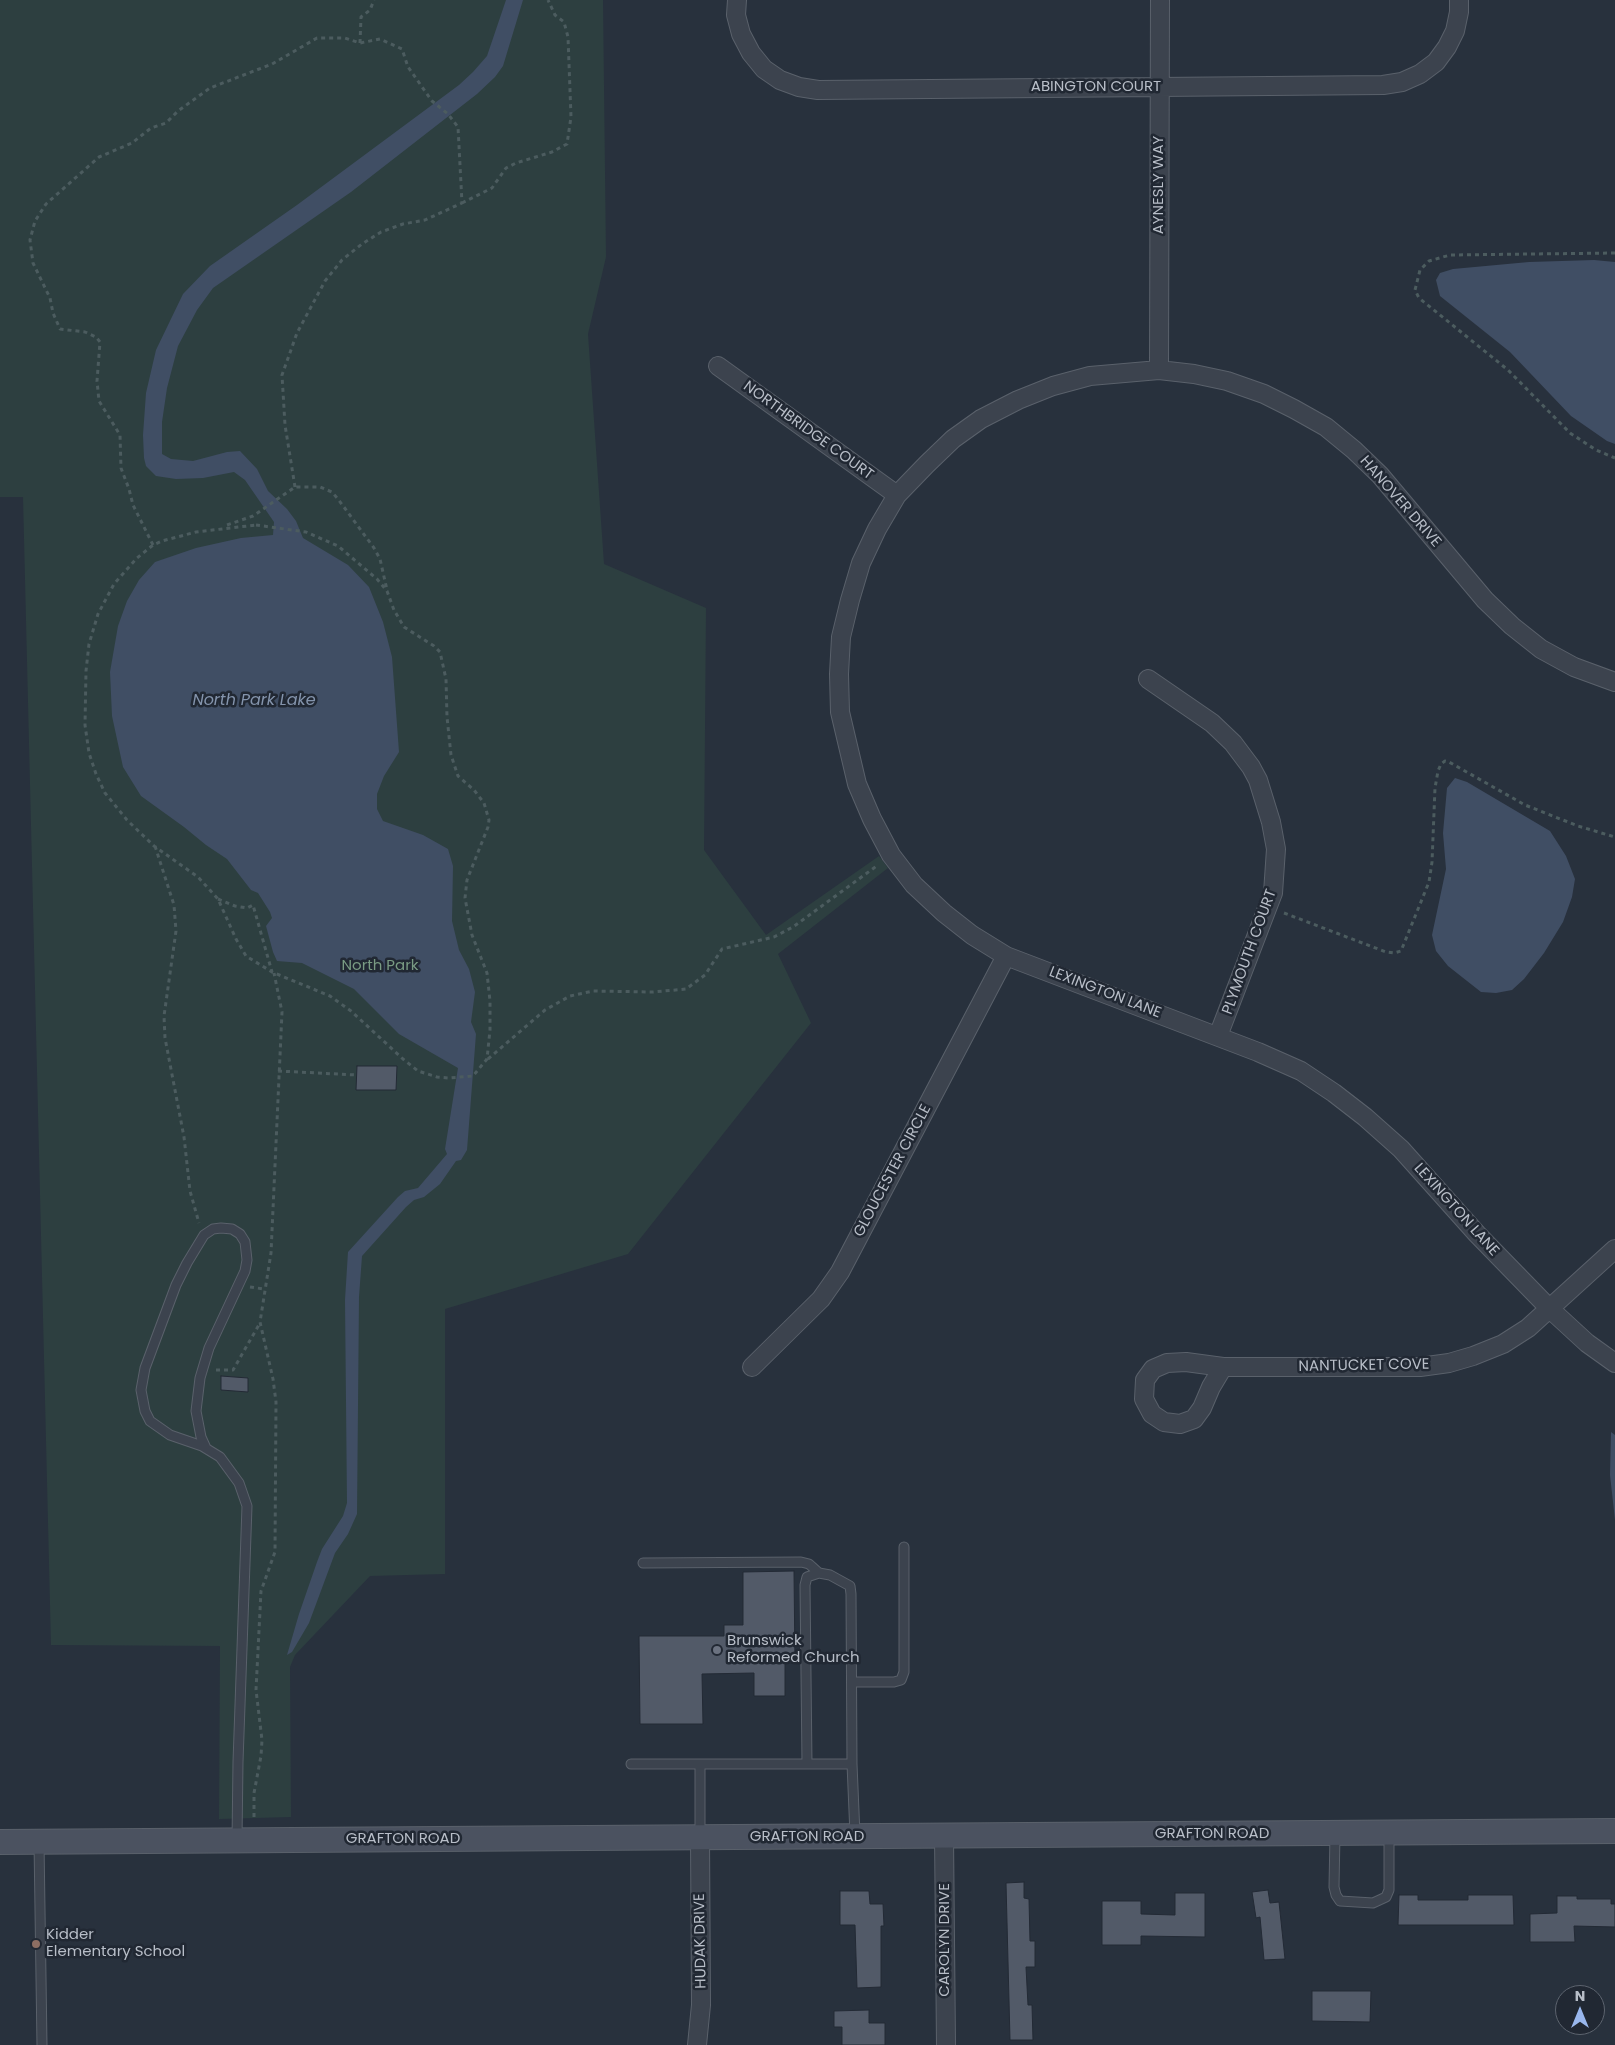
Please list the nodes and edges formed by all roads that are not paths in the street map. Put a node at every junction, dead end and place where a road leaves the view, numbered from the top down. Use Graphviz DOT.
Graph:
graph roads {
  1 [pos="737,0"];
  2 [pos="1160,0"];
  3 [pos="1460,0"];
  4 [pos="1159,87"];
  5 [pos="718,366"];
  6 [pos="1159,370"];
  7 [pos="898,495"];
  8 [pos="1148,679"];
  9 [pos="1615,682"];
  10 [pos="1006,956"];
  11 [pos="1218,1036"];
  12 [pos="1615,1249"];
  13 [pos="1550,1309"];
  14 [pos="1615,1363"];
  15 [pos="752,1367"];
  16 [pos="1224,1367"];
  17 [pos="206,1448"];
  18 [pos="904,1547"];
  19 [pos="643,1563"];
  20 [pos="819,1573"];
  21 [pos="852,1682"];
  22 [pos="631,1764"];
  23 [pos="700,1764"];
  24 [pos="807,1764"];
  25 [pos="852,1764"];
  26 [pos="1615,1831"];
  27 [pos="1390,1833"];
  28 [pos="1335,1834"];
  29 [pos="855,1836"];
  30 [pos="944,1836"];
  31 [pos="700,1838"];
  32 [pos="238,1840"];
  33 [pos="0,1842"];
  34 [pos="39,1842"];
  35 [pos="42,2045"];
  36 [pos="697,2045"];
  37 [pos="946,2045"];
  1 -- 4 [label="street, ABINGTON COURT"];
  2 -- 4 [label="street, AYNESLY WAY"];
  3 -- 4 [label="street, ABINGTON COURT"];
  4 -- 6 [label="street, AYNESLY WAY"];
  5 -- 7 [label="street, NORTHBRIDGE COURT"];
  6 -- 7 [label="street, HANOVER DRIVE"];
  6 -- 9 [label="street, HANOVER DRIVE"];
  7 -- 10 [label="street, LEXINGTON LANE"];
  8 -- 11 [label="street, PLYMOUTH COURT"];
  10 -- 11 [label="street, LEXINGTON LANE"];
  10 -- 15 [label="street, GLOUCESTER CIRCLE"];
  11 -- 13 [label="street, LEXINGTON LANE"];
  12 -- 13 [label="street, NANTUCKET COVE"];
  13 -- 14 [label="street, LEXINGTON LANE"];
  13 -- 16 [label="street, NANTUCKET COVE"];
  16 -- 16 [label="street, NANTUCKET COVE"];
  17 -- 17 [label="lane"];
  17 -- 32 [label="lane"];
  18 -- 21 [label="lane"];
  19 -- 20 [label="lane"];
  20 -- 21 [label="lane"];
  20 -- 24 [label="lane"];
  21 -- 25 [label="lane"];
  22 -- 23 [label="lane"];
  23 -- 24 [label="lane"];
  23 -- 31 [label="lane"];
  24 -- 25 [label="lane"];
  25 -- 29 [label="lane"];
  26 -- 27 [label="street, GRAFTON ROAD"];
  27 -- 28 [label="street, GRAFTON ROAD"];
  27 -- 28 [label="lane"];
  28 -- 30 [label="street, GRAFTON ROAD"];
  29 -- 30 [label="street, GRAFTON ROAD"];
  29 -- 31 [label="street, GRAFTON ROAD"];
  30 -- 37 [label="street, CAROLYN DRIVE"];
  31 -- 32 [label="street, GRAFTON ROAD"];
  31 -- 36 [label="street, HUDAK DRIVE"];
  32 -- 34 [label="street, GRAFTON ROAD"];
  33 -- 34 [label="street, GRAFTON ROAD"];
  34 -- 35 [label="lane"];
}
